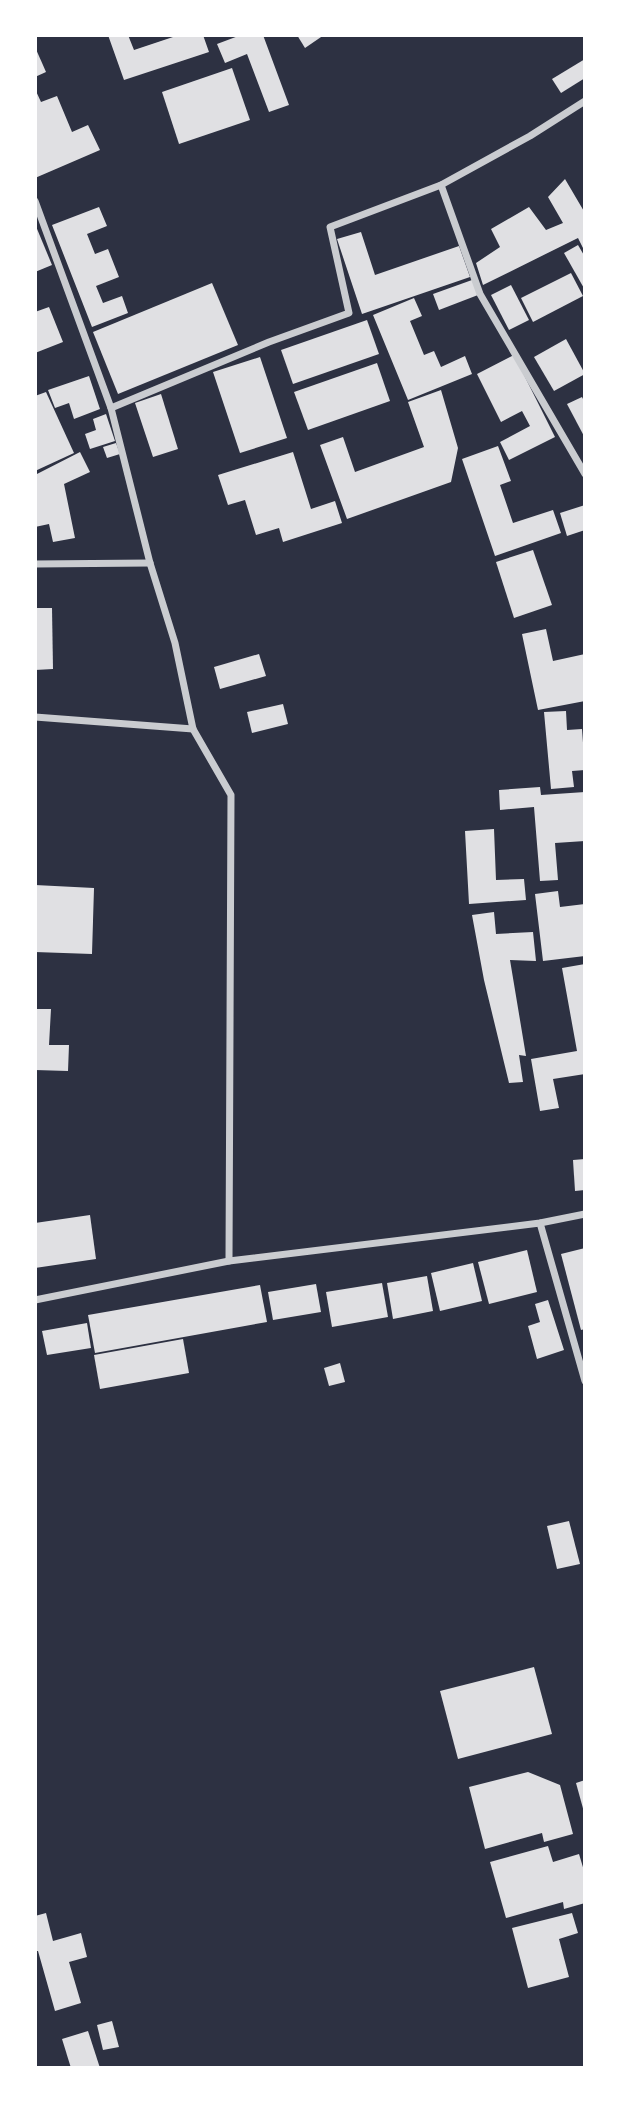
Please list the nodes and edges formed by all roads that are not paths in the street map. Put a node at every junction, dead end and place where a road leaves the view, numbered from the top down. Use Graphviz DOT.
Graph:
graph roads {
  1 [pos="585,101"];
  2 [pos="440,185"];
  3 [pos="35,201"];
  4 [pos="111,408"];
  5 [pos="585,474"];
  6 [pos="150,563"];
  7 [pos="35,564"];
  8 [pos="35,717"];
  9 [pos="193,729"];
  10 [pos="585,1214"];
  11 [pos="540,1223"];
  12 [pos="229,1261"];
  13 [pos="35,1300"];
  14 [pos="585,1381"];
  1 -- 2 [label="street"];
  2 -- 4 [label="street"];
  2 -- 5 [label="street"];
  3 -- 4 [label="street"];
  4 -- 6 [label="street"];
  6 -- 7 [label="street"];
  6 -- 9 [label="street"];
  8 -- 9 [label="street"];
  9 -- 12 [label="street"];
  10 -- 11 [label="street"];
  11 -- 12 [label="street"];
  11 -- 14 [label="street"];
  12 -- 13 [label="street"];
}
